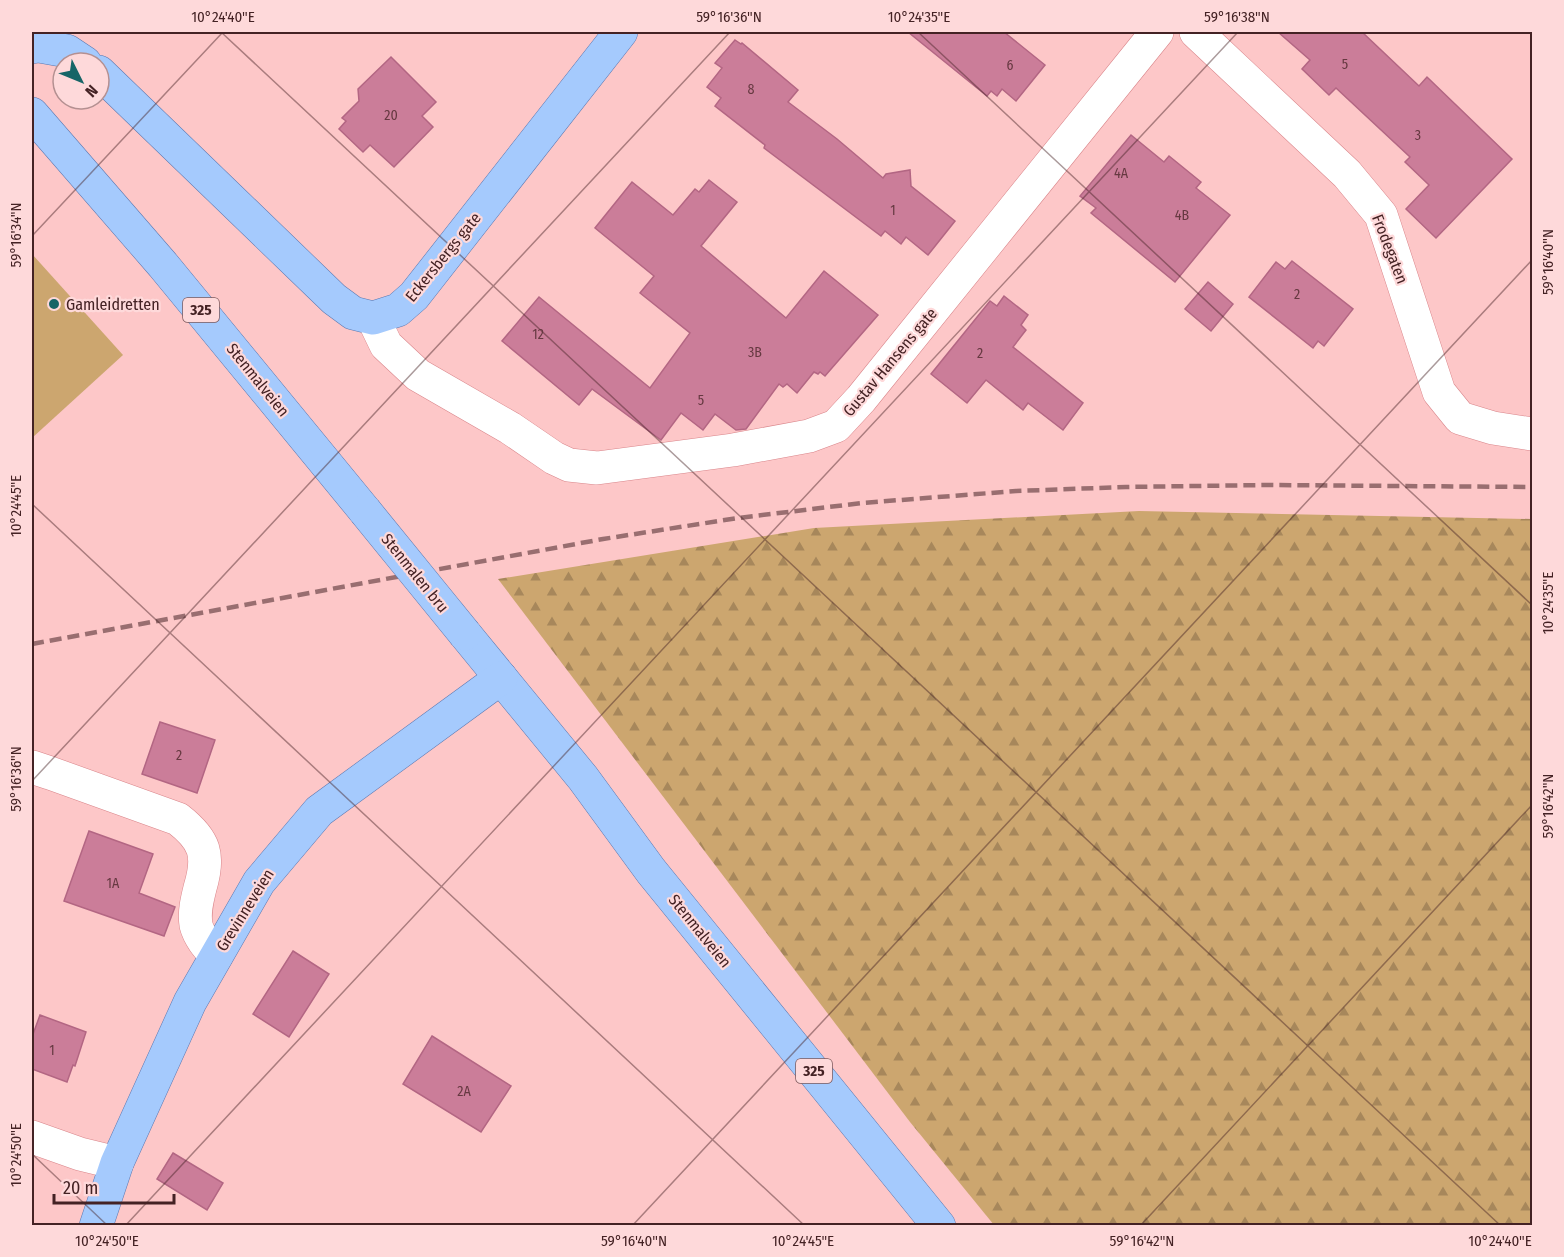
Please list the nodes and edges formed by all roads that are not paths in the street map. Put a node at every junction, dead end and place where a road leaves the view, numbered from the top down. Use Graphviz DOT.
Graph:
graph roads {
  1 [pos="621,32"];
  2 [pos="1157,32"];
  3 [pos="1196,32"];
  4 [pos="32,47"];
  5 [pos="67,51"];
  6 [pos="111,84"];
  7 [pos="32,114"];
  8 [pos="373,318"];
  9 [pos="1533,434"];
  10 [pos="365,511"];
  11 [pos="465,634"];
  12 [pos="501,678"];
  13 [pos="32,767"];
  14 [pos="216,956"];
  15 [pos="32,1137"];
  16 [pos="117,1162"];
  17 [pos="96,1226"];
  18 [pos="939,1226"];
  1 -- 8 [label="main road, Eckersbergs gate"];
  2 -- 8 [label="street, Gustav Hansens gate"];
  3 -- 9 [label="street, Frodegaten"];
  4 -- 5 [label="main road"];
  6 -- 8 [label="main road"];
  7 -- 10 [label="main road, Stenmalveien / 325"];
  10 -- 11 [label="main road, Stenmalen bru / 325, bridge"];
  11 -- 12 [label="main road, Stenmalveien / 325"];
  12 -- 14 [label="main road, Grevinneveien"];
  12 -- 18 [label="main road, Stenmalveien / 325"];
  13 -- 14 [label="street"];
  14 -- 16 [label="main road, Grevinneveien"];
  15 -- 16 [label="street"];
  16 -- 17 [label="main road, Grevinneveien"];
}
